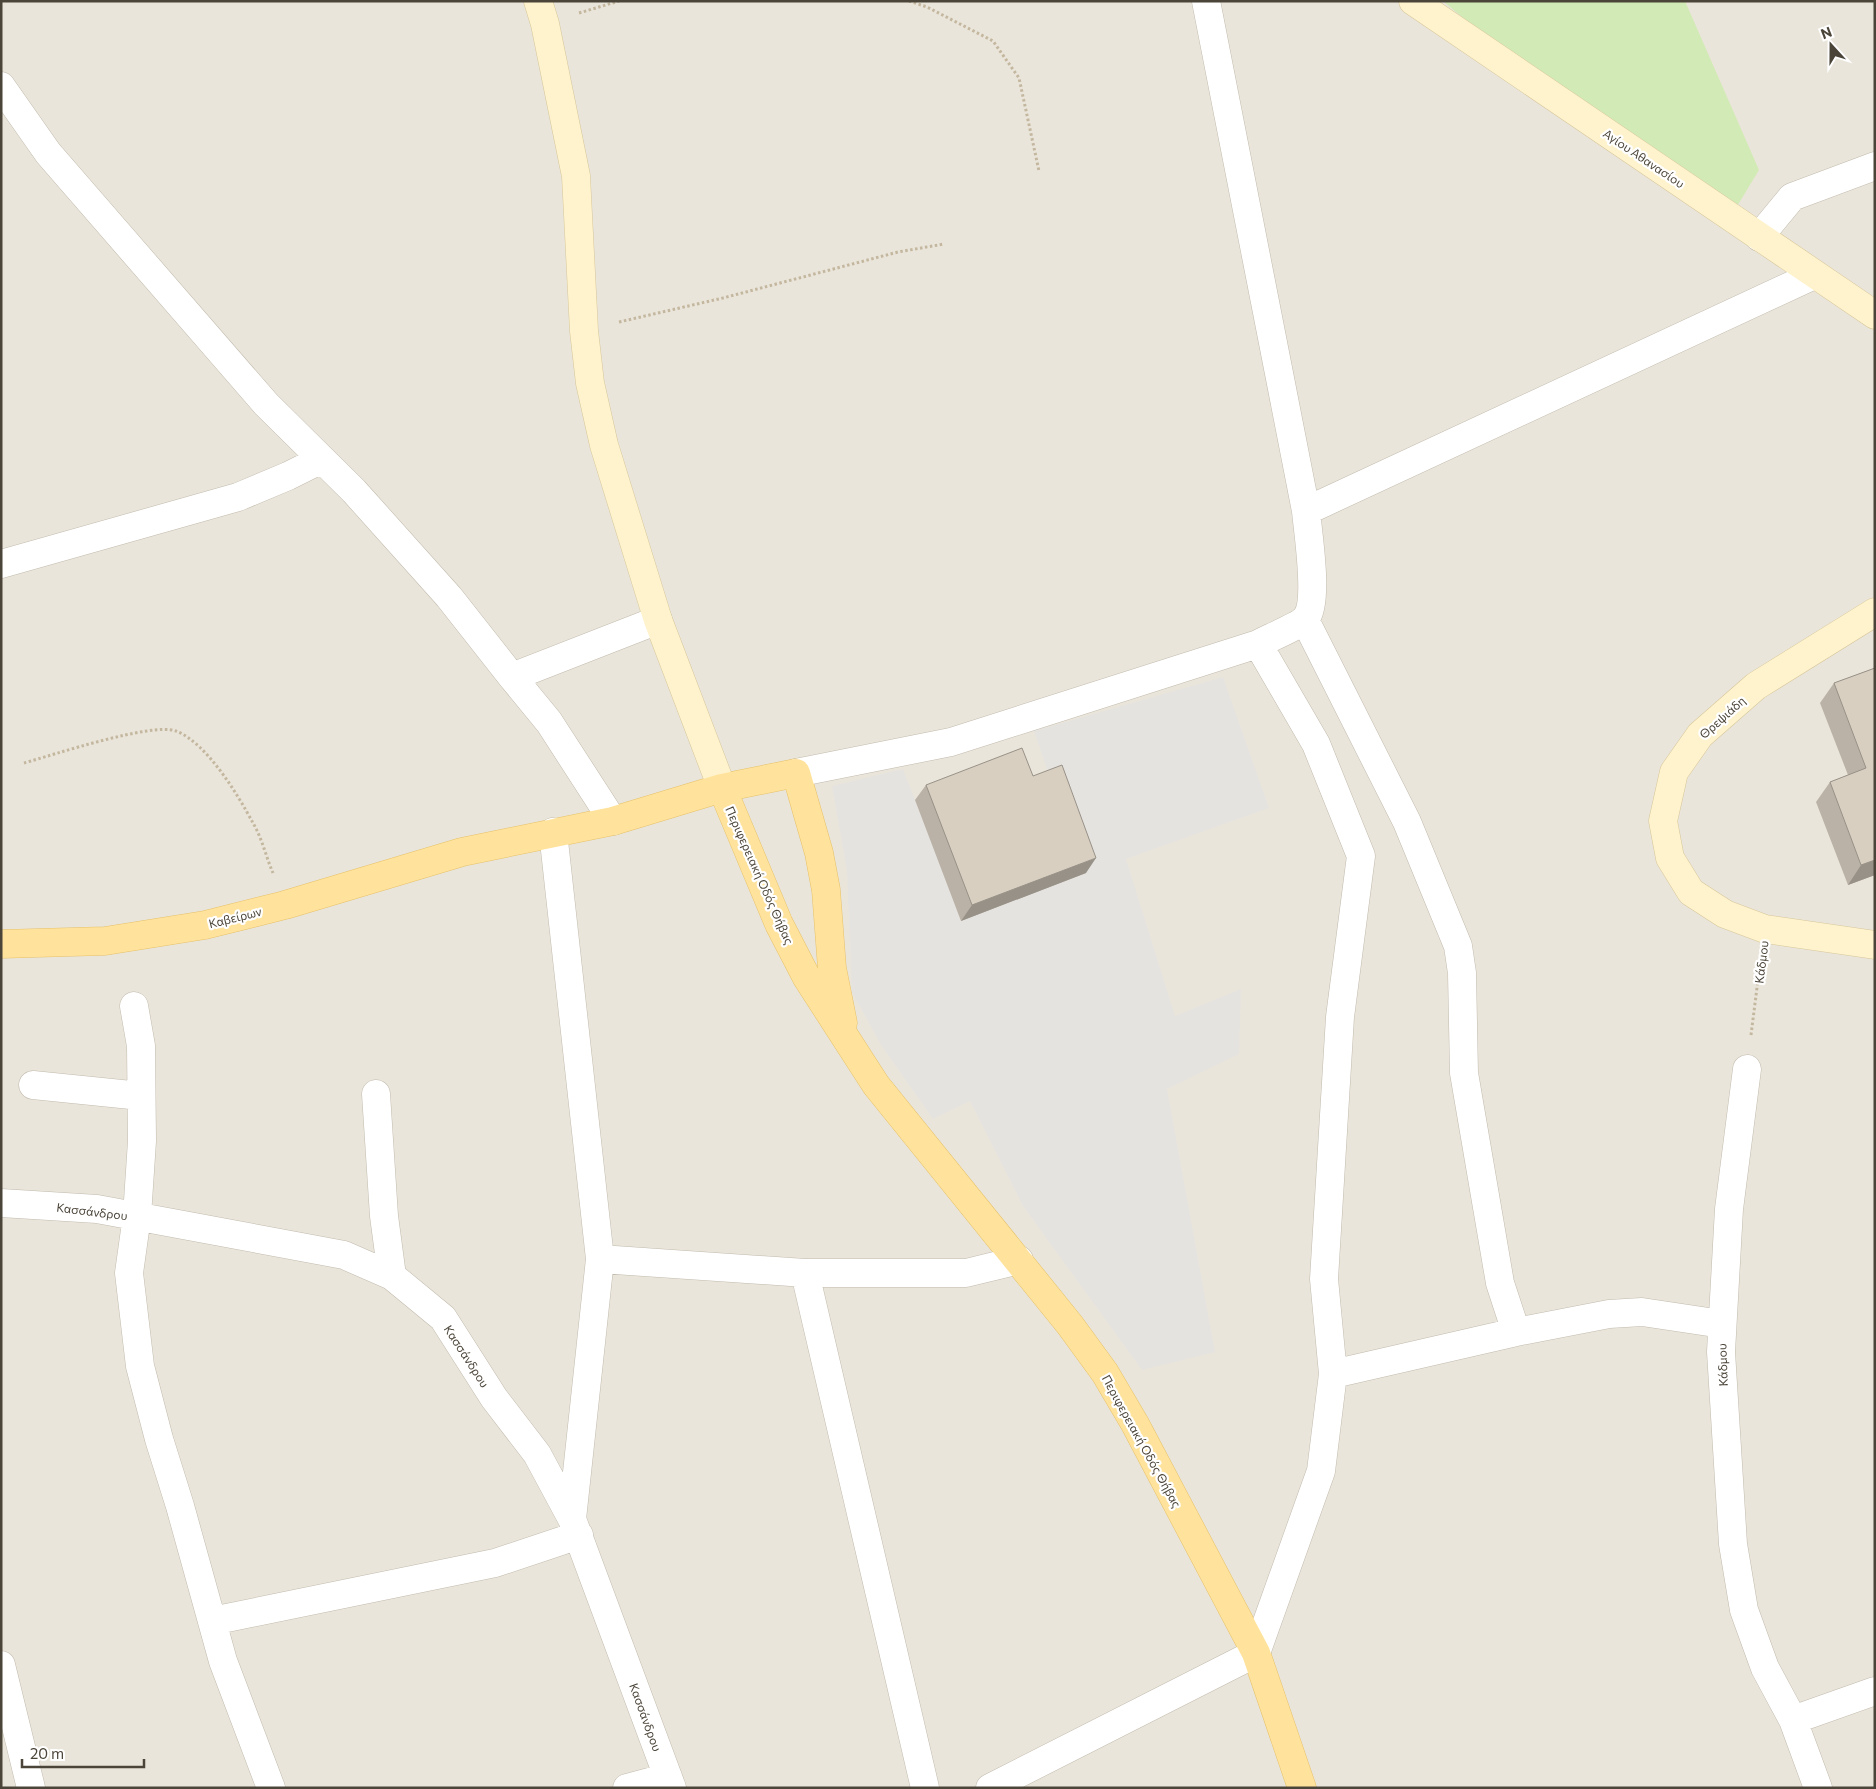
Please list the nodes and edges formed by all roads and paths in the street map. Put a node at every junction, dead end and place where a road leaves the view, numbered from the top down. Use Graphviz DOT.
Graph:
graph roads {
  1 [pos="619,1"];
  2 [pos="909,1"];
  3 [pos="1206,1"];
  4 [pos="1413,1"];
  5 [pos="542,12"];
  6 [pos="1,86"];
  7 [pos="1875,166"];
  8 [pos="1039,170"];
  9 [pos="1759,237"];
  10 [pos="944,244"];
  11 [pos="1814,275"];
  12 [pos="1875,315"];
  13 [pos="584,330"];
  14 [pos="320,460"];
  15 [pos="1306,510"];
  16 [pos="1,564"];
  17 [pos="1875,612"];
  18 [pos="658,620"];
  19 [pos="1305,620"];
  20 [pos="1258,644"];
  21 [pos="512,677"];
  22 [pos="24,762"];
  23 [pos="796,773"];
  24 [pos="722,788"];
  25 [pos="613,821"];
  26 [pos="553,832"];
  27 [pos="285,905"];
  28 [pos="1765,929"];
  29 [pos="1,944"];
  30 [pos="1875,946"];
  31 [pos="134,1006"];
  32 [pos="845,1037"];
  33 [pos="1747,1069"];
  34 [pos="33,1086"];
  35 [pos="376,1094"];
  36 [pos="141,1096"];
  37 [pos="1,1203"];
  38 [pos="137,1216"];
  39 [pos="600,1259"];
  40 [pos="1019,1260"];
  41 [pos="805,1273"];
  42 [pos="392,1276"];
  43 [pos="1722,1324"];
  44 [pos="1516,1332"];
  45 [pos="1333,1374"];
  46 [pos="575,1527"];
  47 [pos="212,1620"];
  48 [pos="1256,1653"];
  49 [pos="1,1665"];
  50 [pos="1875,1691"];
  51 [pos="1793,1720"];
  52 [pos="670,1783"];
  53 [pos="31,1788"];
  54 [pos="271,1788"];
  55 [pos="627,1788"];
  56 [pos="925,1788"];
  57 [pos="990,1788"];
  58 [pos="1302,1788"];
  59 [pos="1818,1788"];
  1 -- 5 [label="path"];
  2 -- 8 [label="path"];
  3 -- 15 [label="street"];
  4 -- 9 [label="main road, Αγίου Αθανασίου"];
  5 -- 13 [label="main road"];
  6 -- 14 [label="street"];
  7 -- 9 [label="street"];
  9 -- 11 [label="main road, Αγίου Αθανασίου"];
  10 -- 13 [label="path"];
  11 -- 12 [label="main road, Αγίου Αθανασίου"];
  11 -- 15 [label="street"];
  13 -- 18 [label="main road"];
  14 -- 16 [label="street"];
  14 -- 21 [label="street"];
  15 -- 19 [label="street"];
  17 -- 28 [label="main road, Θρεψιάδη"];
  18 -- 21 [label="street"];
  18 -- 24 [label="main road"];
  19 -- 20 [label="street"];
  19 -- 44 [label="street"];
  20 -- 23 [label="street"];
  20 -- 45 [label="street"];
  21 -- 25 [label="street"];
  22 -- 27 [label="path"];
  23 -- 24 [label="main road, Καβείρων"];
  23 -- 32 [label="main road, Περιφερειακή Οδός Θήβας"];
  24 -- 25 [label="main road, Καβείρων"];
  24 -- 32 [label="main road, Περιφερειακή Οδός Θήβας"];
  25 -- 26 [label="main road, Καβείρων"];
  26 -- 27 [label="main road, Καβείρων"];
  26 -- 39 [label="street"];
  27 -- 29 [label="main road, Καβείρων"];
  28 -- 30 [label="main road, Θρεψιάδη"];
  28 -- 33 [label="path, Κάδμου"];
  31 -- 36 [label="street"];
  32 -- 40 [label="main road, Περιφερειακή Οδός Θήβας"];
  33 -- 43 [label="street, Κάδμου"];
  34 -- 36 [label="street"];
  35 -- 42 [label="street"];
  36 -- 38 [label="street"];
  37 -- 38 [label="street, Κασσάνδρου"];
  38 -- 42 [label="street, Κασσάνδρου"];
  38 -- 47 [label="street"];
  39 -- 41 [label="street"];
  39 -- 46 [label="street"];
  40 -- 41 [label="street"];
  40 -- 48 [label="main road, Περιφερειακή Οδός Θήβας"];
  41 -- 56 [label="street"];
  42 -- 46 [label="street, Κασσάνδρου"];
  43 -- 44 [label="street"];
  43 -- 51 [label="street, Κάδμου"];
  44 -- 45 [label="street"];
  45 -- 48 [label="street"];
  46 -- 47 [label="street"];
  46 -- 52 [label="street, Κασσάνδρου"];
  47 -- 54 [label="street"];
  48 -- 57 [label="street"];
  48 -- 58 [label="main road, Περιφερειακή Οδός Θήβας"];
  49 -- 53 [label="street"];
  50 -- 51 [label="street"];
  51 -- 59 [label="street, Κάδμου"];
  52 -- 55 [label="street"];
}
